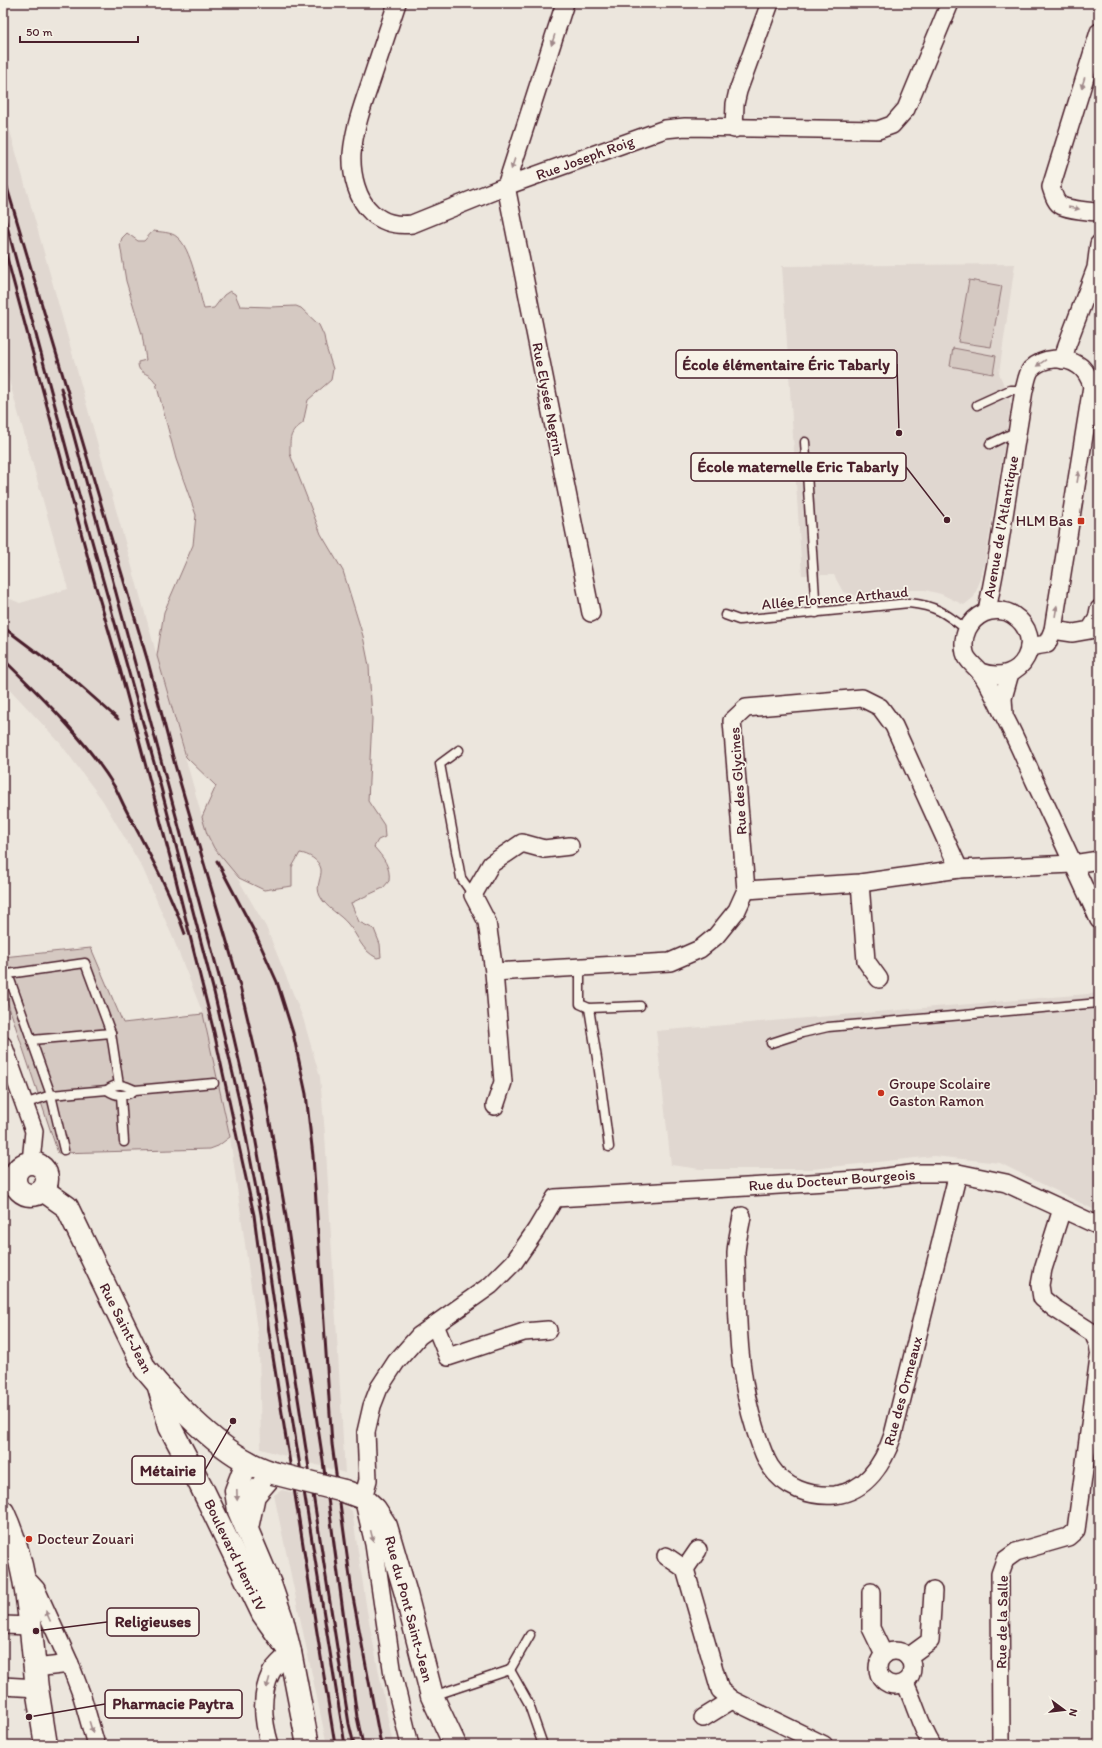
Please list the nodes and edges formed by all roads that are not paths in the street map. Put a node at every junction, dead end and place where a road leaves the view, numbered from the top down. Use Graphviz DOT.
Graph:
graph roads {
  1 [pos="397,3"];
  2 [pos="566,3"];
  3 [pos="770,3"];
  4 [pos="950,3"];
  5 [pos="1099,32"];
  6 [pos="734,129"];
  7 [pos="506,186"];
  8 [pos="1099,212"];
  9 [pos="1099,244"];
  10 [pos="1063,360"];
  11 [pos="1096,385"];
  12 [pos="1024,390"];
  13 [pos="977,405"];
  14 [pos="1018,431"];
  15 [pos="805,442"];
  16 [pos="990,444"];
  17 [pos="1099,609"];
  18 [pos="987,612"];
  19 [pos="591,613"];
  20 [pos="816,613"];
  21 [pos="725,615"];
  22 [pos="967,630"];
  23 [pos="1053,630"];
  24 [pos="1095,633"];
  25 [pos="1029,647"];
  26 [pos="980,672"];
  27 [pos="1010,673"];
  28 [pos="1004,714"];
  29 [pos="459,750"];
  30 [pos="570,846"];
  31 [pos="1099,860"];
  32 [pos="1073,864"];
  33 [pos="959,869"];
  34 [pos="860,883"];
  35 [pos="746,890"];
  36 [pos="473,895"];
  37 [pos="1099,920"];
  38 [pos="580,967"];
  39 [pos="494,972"];
  40 [pos="879,978"];
  41 [pos="1099,1003"];
  42 [pos="640,1006"];
  43 [pos="589,1008"];
  44 [pos="111,1033"];
  45 [pos="32,1040"];
  46 [pos="3,1044"];
  47 [pos="771,1044"];
  48 [pos="214,1083"];
  49 [pos="119,1085"];
  50 [pos="107,1090"];
  51 [pos="136,1090"];
  52 [pos="50,1095"];
  53 [pos="121,1095"];
  54 [pos="24,1104"];
  55 [pos="495,1106"];
  56 [pos="124,1142"];
  57 [pos="609,1147"];
  58 [pos="64,1150"];
  59 [pos="31,1162"];
  60 [pos="958,1173"];
  61 [pos="9,1176"];
  62 [pos="43,1190"];
  63 [pos="1062,1208"];
  64 [pos="742,1216"];
  65 [pos="1099,1226"];
  66 [pos="435,1325"];
  67 [pos="548,1330"];
  68 [pos="1099,1351"];
  69 [pos="1099,1357"];
  70 [pos="159,1386"];
  71 [pos="247,1462"];
  72 [pos="273,1473"];
  73 [pos="354,1494"];
  74 [pos="3,1512"];
  75 [pos="247,1528"];
  76 [pos="698,1550"];
  77 [pos="666,1556"];
  78 [pos="685,1569"];
  79 [pos="24,1576"];
  80 [pos="933,1591"];
  81 [pos="870,1592"];
  82 [pos="406,1594"];
  83 [pos="381,1599"];
  84 [pos="3,1625"];
  85 [pos="31,1626"];
  86 [pos="530,1635"];
  87 [pos="290,1652"];
  88 [pos="884,1655"];
  89 [pos="908,1657"];
  90 [pos="70,1664"];
  91 [pos="510,1670"];
  92 [pos="36,1679"];
  93 [pos="904,1683"];
  94 [pos="3,1686"];
  95 [pos="432,1696"];
  96 [pos="732,1700"];
  97 [pos="703,1718"];
  98 [pos="268,1738"];
  99 [pos="46,1745"];
  100 [pos="96,1745"];
  101 [pos="308,1745"];
  102 [pos="410,1745"];
  103 [pos="455,1745"];
  104 [pos="543,1745"];
  105 [pos="824,1745"];
  106 [pos="932,1745"];
  107 [pos="1001,1745"];
  1 -- 7 [label="street, Rue Joseph Roig"];
  2 -- 7 [label="street, one-way"];
  3 -- 6 [label="street"];
  4 -- 6 [label="street, Rue Joseph Roig"];
  5 -- 8 [label="street, one-way"];
  6 -- 7 [label="street, Rue Joseph Roig"];
  7 -- 19 [label="street, Rue Elysée Negrin"];
  9 -- 10 [label="street"];
  10 -- 11 [label="street, Avenue de l'Atlantique"];
  10 -- 12 [label="street, Avenue de l'Atlantique, one-way"];
  23 -- 11 [label="street, Avenue de l'Atlantique, one-way"];
  12 -- 13 [label="lane"];
  12 -- 14 [label="street, Avenue de l'Atlantique"];
  14 -- 16 [label="lane"];
  14 -- 18 [label="street, Avenue de l'Atlantique"];
  15 -- 20 [label="lane"];
  17 -- 24 [label="street"];
  18 -- 22 [label="street"];
  18 -- 25 [label="street"];
  20 -- 21 [label="lane, Allée Florence Arthaud"];
  20 -- 22 [label="lane, Allée Florence Arthaud"];
  22 -- 26 [label="street"];
  23 -- 24 [label="street"];
  23 -- 25 [label="street, Avenue de l'Atlantique"];
  25 -- 27 [label="street"];
  26 -- 27 [label="street"];
  26 -- 28 [label="street"];
  27 -- 28 [label="street"];
  28 -- 32 [label="street"];
  29 -- 36 [label="lane"];
  30 -- 36 [label="street"];
  31 -- 32 [label="street"];
  32 -- 33 [label="street"];
  32 -- 37 [label="street"];
  33 -- 34 [label="street"];
  33 -- 35 [label="street, Rue des Glycines"];
  34 -- 35 [label="street"];
  34 -- 40 [label="street"];
  35 -- 38 [label="street, Rue des Glycines"];
  36 -- 39 [label="street"];
  38 -- 39 [label="street, Rue des Glycines"];
  38 -- 43 [label="lane"];
  39 -- 55 [label="street"];
  41 -- 47 [label="lane"];
  42 -- 43 [label="lane"];
  43 -- 57 [label="lane"];
  44 -- 45 [label="lane"];
  44 -- 45 [label="lane"];
  44 -- 49 [label="lane"];
  45 -- 52 [label="lane"];
  46 -- 54 [label="street"];
  48 -- 51 [label="lane"];
  49 -- 50 [label="lane"];
  49 -- 51 [label="lane"];
  50 -- 52 [label="lane"];
  50 -- 53 [label="lane"];
  51 -- 53 [label="lane"];
  52 -- 54 [label="lane"];
  52 -- 58 [label="lane"];
  53 -- 56 [label="lane"];
  54 -- 59 [label="street"];
  59 -- 61 [label="street"];
  59 -- 62 [label="street"];
  60 -- 63 [label="street, Rue du Docteur Bourgeois"];
  60 -- 64 [label="street, Rue des Ormeaux"];
  60 -- 66 [label="street, Rue du Docteur Bourgeois"];
  61 -- 62 [label="street"];
  62 -- 70 [label="street, Rue Saint-Jean"];
  63 -- 65 [label="street, Rue du Docteur Bourgeois"];
  63 -- 68 [label="street"];
  66 -- 67 [label="street"];
  66 -- 73 [label="street"];
  69 -- 107 [label="street, Rue de la Salle"];
  70 -- 71 [label="street, Rue Saint-Jean"];
  70 -- 87 [label="street, Boulevard Henri IV"];
  71 -- 72 [label="street, Rue Saint-Jean"];
  71 -- 75 [label="street, Boulevard Henri IV, one-way"];
  72 -- 73 [label="street, Rue Saint-Jean, bridge"];
  72 -- 75 [label="street, Boulevard Henri IV"];
  73 -- 82 [label="street, Rue du Pont Saint-Jean"];
  73 -- 83 [label="street, one-way"];
  74 -- 79 [label="street"];
  75 -- 87 [label="street, Boulevard Henri IV"];
  76 -- 78 [label="street"];
  77 -- 78 [label="street"];
  78 -- 96 [label="street"];
  79 -- 85 [label="street"];
  90 -- 79 [label="street, one-way"];
  80 -- 89 [label="street"];
  81 -- 88 [label="street"];
  82 -- 83 [label="street"];
  82 -- 95 [label="street, Rue du Pont Saint-Jean"];
  83 -- 102 [label="street"];
  84 -- 85 [label="street"];
  85 -- 92 [label="street"];
  86 -- 91 [label="lane"];
  87 -- 98 [label="street, one-way"];
  87 -- 101 [label="street, Boulevard Henri IV"];
  88 -- 89 [label="street"];
  88 -- 93 [label="street"];
  89 -- 93 [label="street"];
  90 -- 92 [label="street"];
  90 -- 100 [label="street, one-way"];
  91 -- 95 [label="lane"];
  91 -- 104 [label="lane"];
  92 -- 94 [label="street"];
  92 -- 99 [label="street"];
  93 -- 106 [label="street"];
  95 -- 103 [label="street, Rue du Pont Saint-Jean"];
  96 -- 97 [label="street"];
  96 -- 105 [label="street"];
}
